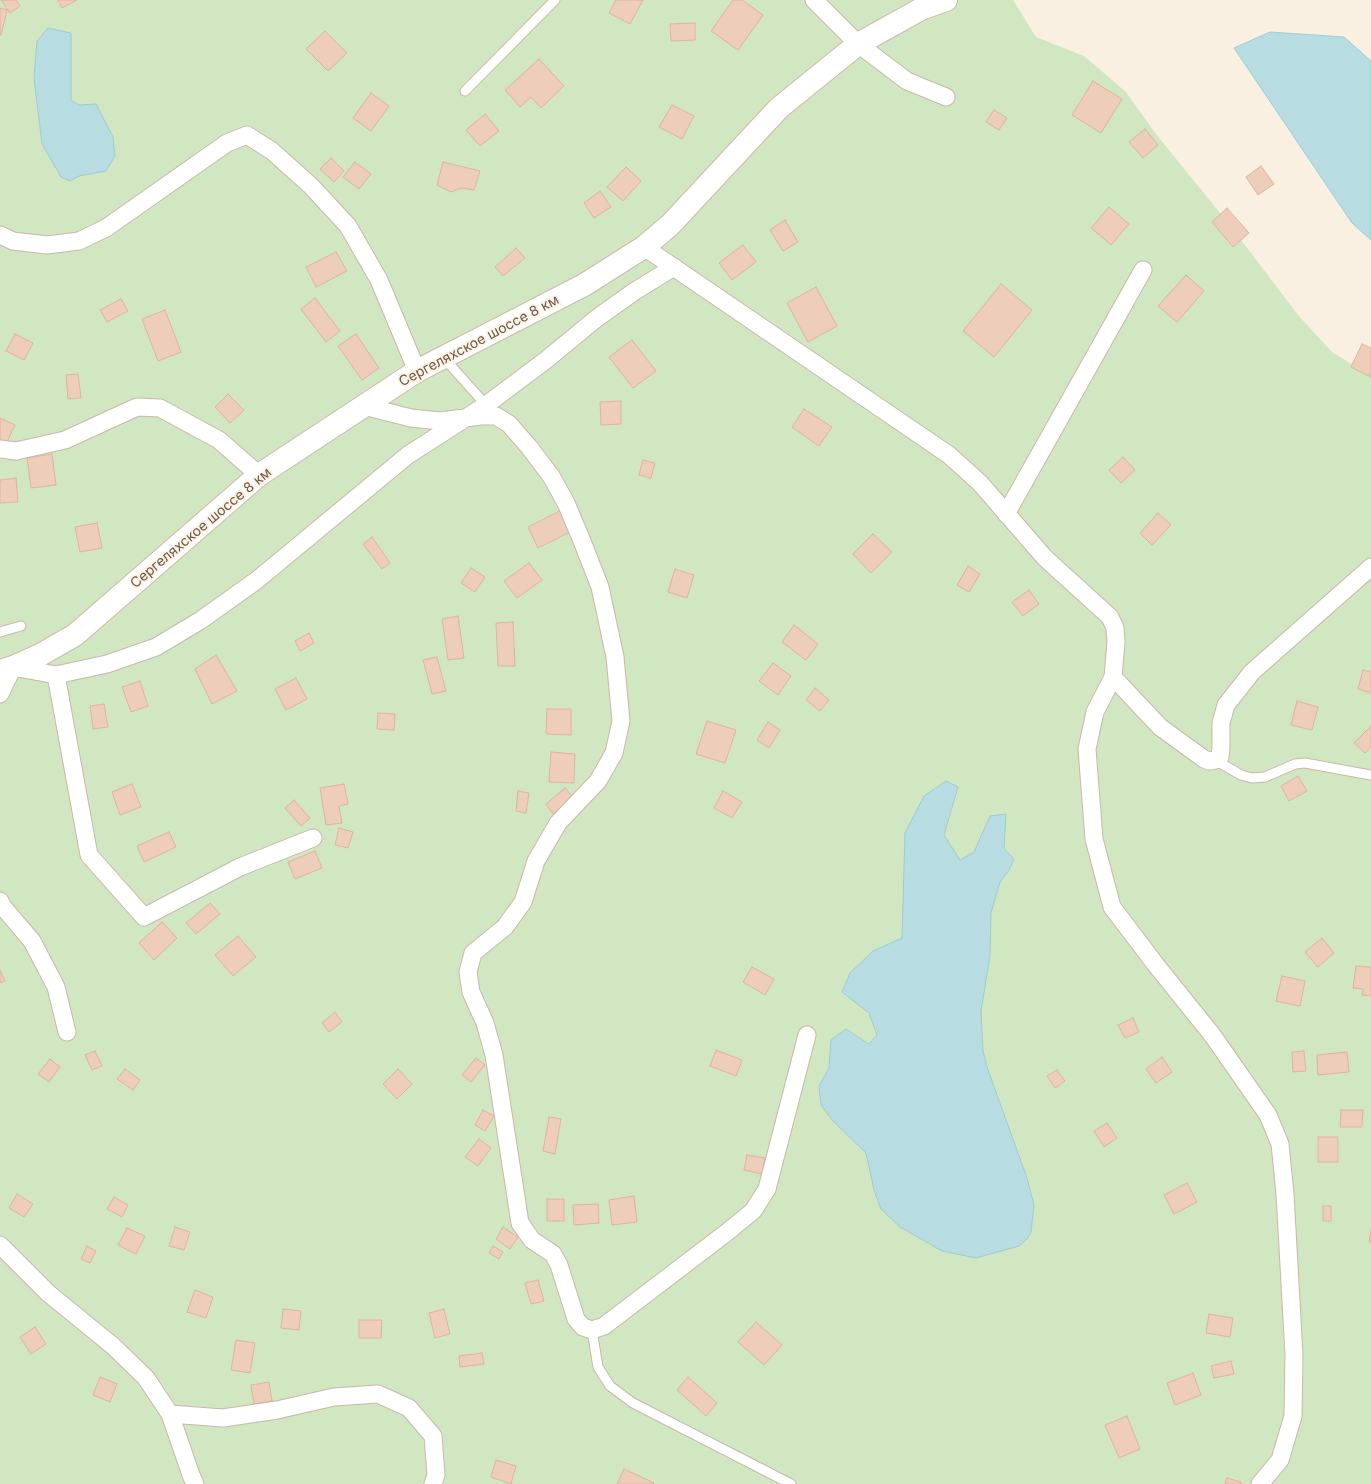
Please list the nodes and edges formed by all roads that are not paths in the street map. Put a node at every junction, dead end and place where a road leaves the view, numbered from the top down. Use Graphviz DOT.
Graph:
graph roads {
  1 [pos="555,0"];
  2 [pos="814,0"];
  3 [pos="946,0"];
  4 [pos="858,44"];
  5 [pos="465,91"];
  6 [pos="946,97"];
  7 [pos="0,235"];
  8 [pos="644,247"];
  9 [pos="674,268"];
  10 [pos="1142,270"];
  11 [pos="443,357"];
  12 [pos="417,371"];
  13 [pos="486,405"];
  14 [pos="364,406"];
  15 [pos="465,418"];
  16 [pos="0,449"];
  17 [pos="259,475"];
  18 [pos="1006,514"];
  19 [pos="1371,567"];
  20 [pos="21,626"];
  21 [pos="0,632"];
  22 [pos="6,669"];
  23 [pos="56,675"];
  24 [pos="1113,677"];
  25 [pos="0,694"];
  26 [pos="1215,760"];
  27 [pos="1371,775"];
  28 [pos="313,838"];
  29 [pos="0,901"];
  30 [pos="68,1032"];
  31 [pos="807,1035"];
  32 [pos="0,1245"];
  33 [pos="592,1330"];
  34 [pos="170,1414"];
  35 [pos="195,1484"];
  36 [pos="433,1484"];
  37 [pos="791,1484"];
  38 [pos="1260,1484"];
  1 -- 5 [label="lane"];
  2 -- 4 [label="street"];
  3 -- 4 [label="main road, Сергеляхское шоссе 8 км"];
  4 -- 6 [label="street"];
  4 -- 8 [label="main road, Сергеляхское шоссе 8 км"];
  7 -- 12 [label="street"];
  8 -- 9 [label="street"];
  8 -- 11 [label="main road, Сергеляхское шоссе 8 км"];
  9 -- 13 [label="street"];
  9 -- 18 [label="street"];
  10 -- 18 [label="street"];
  11 -- 12 [label="main road, Сергеляхское шоссе 8 км"];
  11 -- 13 [label="lane"];
  12 -- 14 [label="main road, Сергеляхское шоссе 8 км"];
  13 -- 15 [label="street"];
  14 -- 15 [label="street"];
  14 -- 17 [label="main road, Сергеляхское шоссе 8 км"];
  15 -- 23 [label="street"];
  15 -- 33 [label="street"];
  16 -- 17 [label="street"];
  17 -- 22 [label="main road, Сергеляхское шоссе 8 км"];
  18 -- 24 [label="street"];
  19 -- 26 [label="street"];
  20 -- 21 [label="lane"];
  22 -- 23 [label="street"];
  22 -- 25 [label="street"];
  23 -- 28 [label="street"];
  24 -- 26 [label="street"];
  24 -- 38 [label="street"];
  26 -- 27 [label="lane"];
  29 -- 30 [label="street"];
  31 -- 33 [label="street"];
  32 -- 34 [label="street"];
  33 -- 37 [label="lane"];
  34 -- 35 [label="street"];
  34 -- 36 [label="street"];
}
